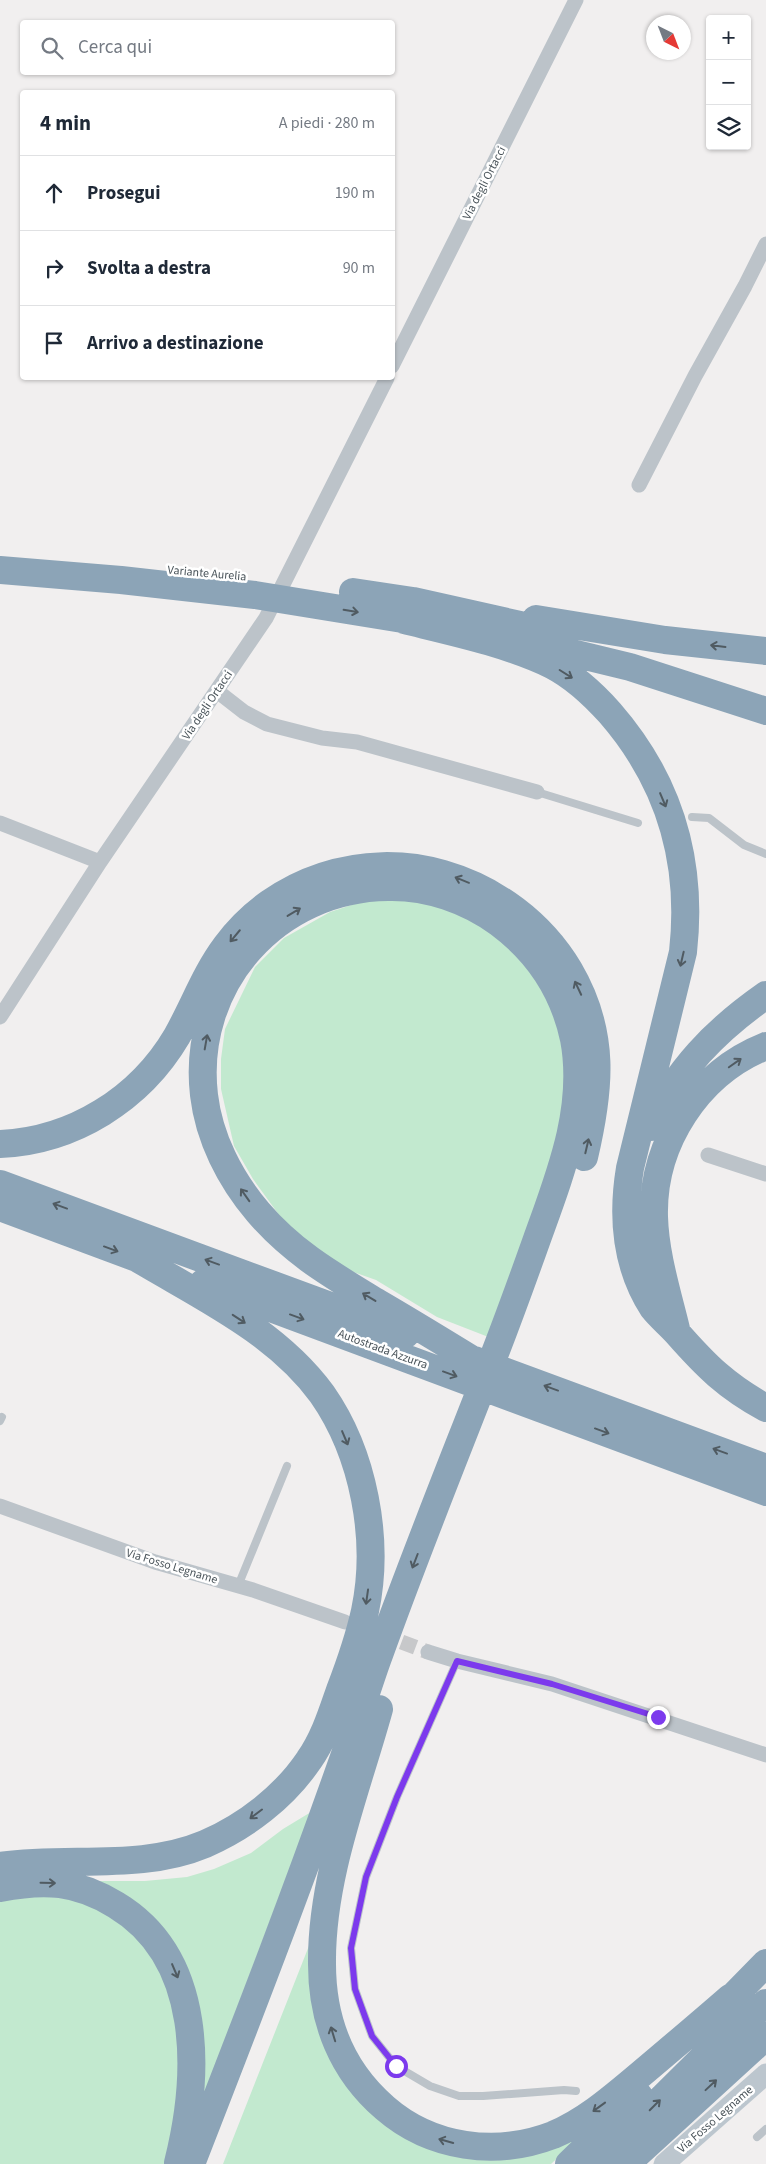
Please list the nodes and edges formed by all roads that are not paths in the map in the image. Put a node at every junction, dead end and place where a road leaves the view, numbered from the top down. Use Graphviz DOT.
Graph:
graph roads {
  1 [pos="576,0"];
  2 [pos="766,244"];
  3 [pos="395,360"];
  4 [pos="386,380"];
  5 [pos="639,485"];
  6 [pos="0,554"];
  7 [pos="0,570"];
  8 [pos="310,595"];
  9 [pos="408,610"];
  10 [pos="766,651"];
  11 [pos="217,691"];
  12 [pos="766,693"];
  13 [pos="766,711"];
  14 [pos="537,792"];
  15 [pos="692,817"];
  16 [pos="0,823"];
  17 [pos="638,823"];
  18 [pos="766,854"];
  19 [pos="100,862"];
  20 [pos="766,995"];
  21 [pos="766,1011"];
  22 [pos="0,1017"];
  23 [pos="766,1046"];
  24 [pos="681,1083"];
  25 [pos="0,1144"];
  26 [pos="708,1155"];
  27 [pos="766,1174"];
  28 [pos="0,1184"];
  29 [pos="0,1207"];
  30 [pos="137,1258"];
  31 [pos="676,1333"];
  32 [pos="509,1338"];
  33 [pos="471,1359"];
  34 [pos="484,1404"];
  35 [pos="766,1408"];
  36 [pos="287,1466"];
  37 [pos="766,1468"];
  38 [pos="766,1492"];
  39 [pos="0,1506"];
  40 [pos="238,1586"];
  41 [pos="345,1622"];
  42 [pos="428,1652"];
  43 [pos="379,1655"];
  44 [pos="457,1661"];
  45 [pos="380,1709"];
  46 [pos="766,1755"];
  47 [pos="42,1863"];
  48 [pos="0,1866"];
  49 [pos="0,1888"];
  50 [pos="766,1963"];
  51 [pos="730,1998"];
  52 [pos="766,2003"];
  53 [pos="766,2036"];
  54 [pos="766,2074"];
  55 [pos="576,2091"];
  56 [pos="766,2129"];
  57 [pos="662,2130"];
  58 [pos="757,2138"];
  59 [pos="178,2164"];
  60 [pos="191,2164"];
  61 [pos="204,2164"];
  62 [pos="569,2164"];
  63 [pos="596,2164"];
  64 [pos="620,2164"];
  65 [pos="626,2164"];
  66 [pos="664,2164"];
  1 -- 3 [label="street, Via degli Ortacci"];
  2 -- 5 [label="street"];
  4 -- 11 [label="street, Via degli Ortacci"];
  6 -- 8 [label="highway, Variante Aurelia"];
  7 -- 8 [label="highway, Variante Aurelia"];
  8 -- 9 [label="highway, Variante Aurelia"];
  10 -- 9 [label="highway, one-way"];
  9 -- 12 [label="highway"];
  9 -- 13 [label="highway"];
  9 -- 24 [label="highway, one-way"];
  11 -- 14 [label="street"];
  11 -- 19 [label="street, Via degli Ortacci"];
  14 -- 17 [label="lane"];
  15 -- 18 [label="lane"];
  16 -- 19 [label="street"];
  19 -- 22 [label="street, Via degli Ortacci"];
  20 -- 24 [label="highway"];
  21 -- 24 [label="highway"];
  24 -- 23 [label="highway, one-way"];
  24 -- 31 [label="highway"];
  24 -- 31 [label="highway"];
  24 -- 31 [label="highway"];
  32 -- 25 [label="highway, one-way"];
  26 -- 27 [label="street"];
  33 -- 28 [label="highway, Autostrada Azzurra, one-way"];
  29 -- 30 [label="highway, Autostrada Azzurra, one-way"];
  30 -- 38 [label="highway, Autostrada Azzurra, one-way"];
  30 -- 47 [label="highway, one-way"];
  31 -- 35 [label="highway"];
  33 -- 32 [label="highway, one-way"];
  32 -- 34 [label="highway"];
  37 -- 33 [label="highway, Autostrada Azzurra, one-way"];
  34 -- 43 [label="highway, one-way"];
  34 -- 45 [label="highway"];
  36 -- 40 [label="lane"];
  39 -- 40 [label="street, Via Fosso Legname"];
  40 -- 41 [label="street, Via Fosso Legname"];
  42 -- 44 [label="street"];
  43 -- 47 [label="highway"];
  43 -- 60 [label="highway"];
  44 -- 46 [label="street"];
  44 -- 55 [label="lane"];
  51 -- 45 [label="highway, one-way"];
  45 -- 61 [label="highway"];
  47 -- 48 [label="highway"];
  49 -- 59 [label="highway, one-way"];
  50 -- 51 [label="highway"];
  51 -- 62 [label="highway"];
  63 -- 52 [label="highway, one-way"];
  57 -- 53 [label="highway, one-way"];
  54 -- 66 [label="street, Via Fosso Legname"];
  56 -- 58 [label="lane"];
  57 -- 64 [label="highway"];
  57 -- 65 [label="highway"];
}
